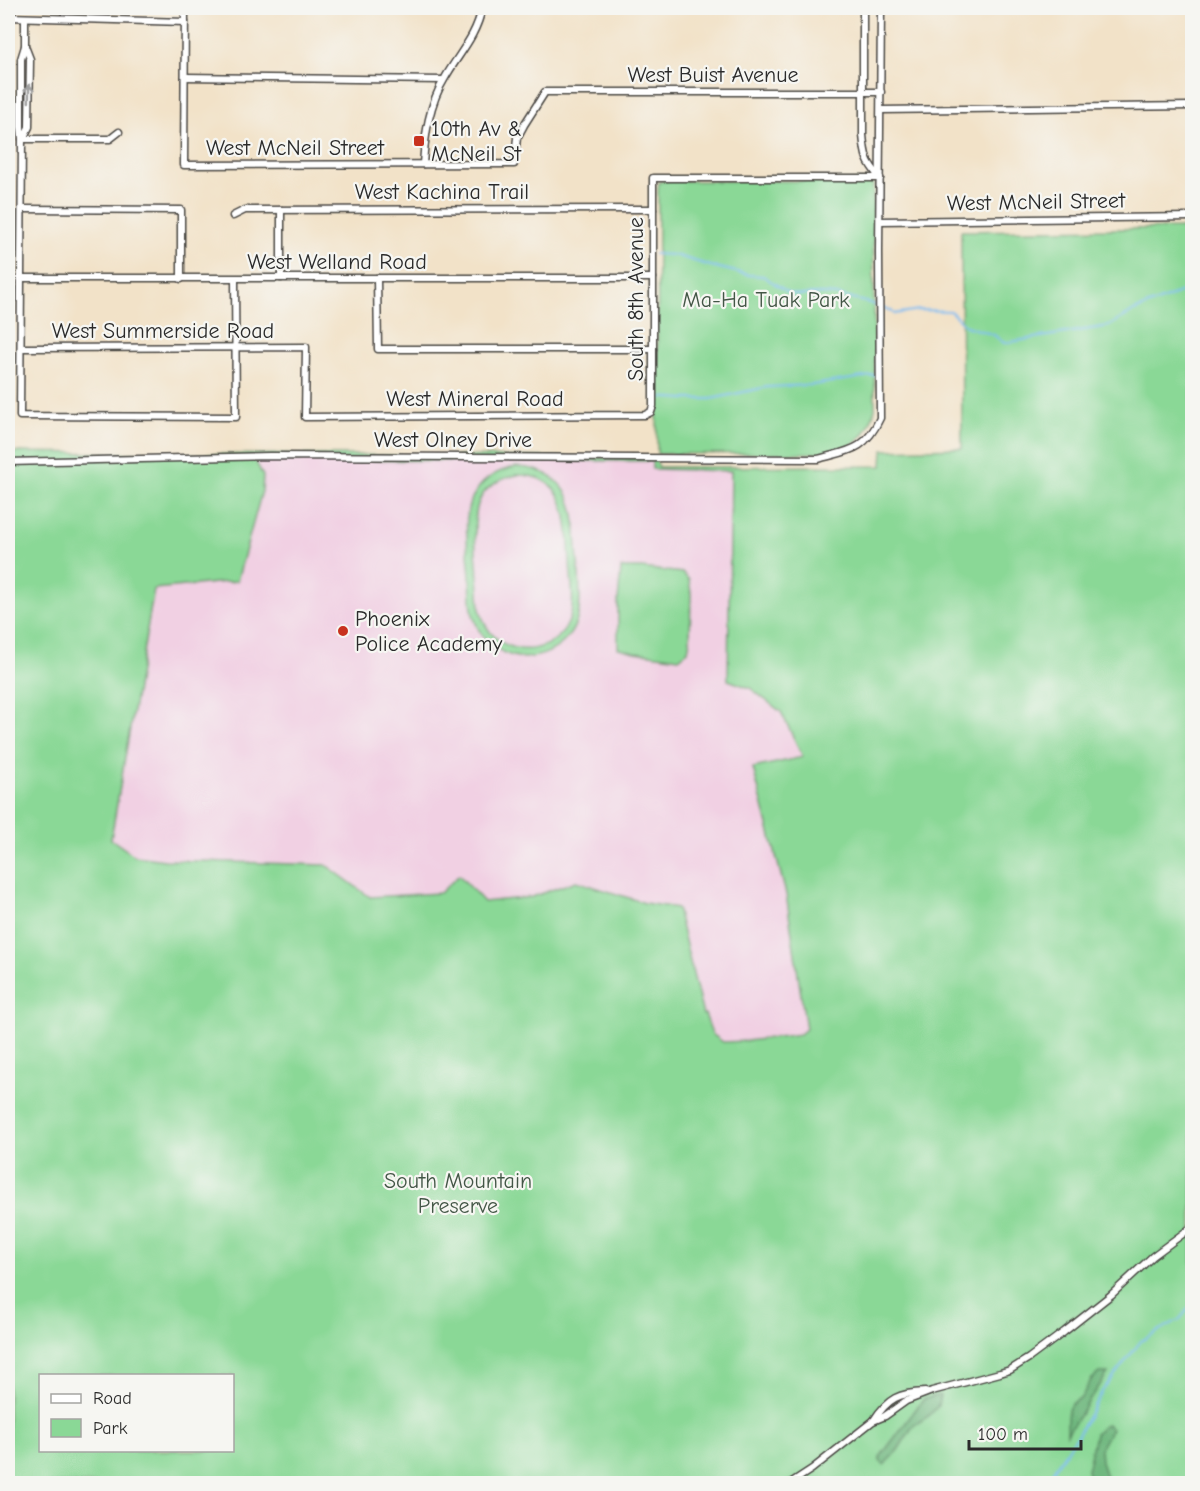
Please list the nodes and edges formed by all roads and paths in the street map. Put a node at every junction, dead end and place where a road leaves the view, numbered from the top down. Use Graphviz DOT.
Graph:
graph roads {
  1 [pos="185,8"];
  2 [pos="482,8"];
  3 [pos="863,8"];
  4 [pos="881,8"];
  5 [pos="8,17"];
  6 [pos="25,18"];
  7 [pos="185,22"];
  8 [pos="25,46"];
  9 [pos="21,70"];
  10 [pos="30,70"];
  11 [pos="185,77"];
  12 [pos="443,80"];
  13 [pos="863,92"];
  14 [pos="881,92"];
  15 [pos="1192,106"];
  16 [pos="881,110"];
  17 [pos="119,132"];
  18 [pos="22,139"];
  19 [pos="423,164"];
  20 [pos="514,164"];
  21 [pos="880,178"];
  22 [pos="22,209"];
  23 [pos="653,209"];
  24 [pos="281,210"];
  25 [pos="233,216"];
  26 [pos="1192,217"];
  27 [pos="880,221"];
  28 [pos="20,278"];
  29 [pos="281,278"];
  30 [pos="377,278"];
  31 [pos="653,278"];
  32 [pos="181,279"];
  33 [pos="235,279"];
  34 [pos="236,347"];
  35 [pos="21,348"];
  36 [pos="653,349"];
  37 [pos="645,415"];
  38 [pos="305,417"];
  39 [pos="8,462"];
  40 [pos="1192,1227"];
  41 [pos="789,1484"];
  1 -- 7 [label="street"];
  2 -- 12 [label="street"];
  3 -- 13 [label="street"];
  4 -- 14 [label="street"];
  5 -- 6 [label="street"];
  6 -- 7 [label="street"];
  6 -- 8 [label="street"];
  7 -- 11 [label="street"];
  8 -- 9 [label="street"];
  8 -- 10 [label="street"];
  9 -- 10 [label="street"];
  9 -- 18 [label="street"];
  18 -- 10 [label="street, one-way"];
  11 -- 12 [label="street"];
  11 -- 19 [label="street, West McNeil Street"];
  12 -- 19 [label="street"];
  13 -- 14 [label="street, West Buist Avenue"];
  13 -- 20 [label="street, West Buist Avenue"];
  13 -- 21 [label="street"];
  14 -- 16 [label="street"];
  15 -- 16 [label="street"];
  16 -- 21 [label="street"];
  17 -- 18 [label="street"];
  18 -- 22 [label="street"];
  19 -- 20 [label="street, West McNeil Street"];
  21 -- 23 [label="street, South 8th Avenue"];
  21 -- 27 [label="street"];
  22 -- 28 [label="street"];
  22 -- 32 [label="street"];
  23 -- 24 [label="street, West Kachina Trail"];
  23 -- 31 [label="street, South 8th Avenue"];
  24 -- 25 [label="street, West Kachina Trail"];
  24 -- 29 [label="street"];
  26 -- 27 [label="street, West McNeil Street"];
  27 -- 39 [label="street, West Olney Drive"];
  28 -- 32 [label="street, West Welland Road"];
  28 -- 35 [label="street"];
  29 -- 30 [label="street, West Welland Road"];
  29 -- 33 [label="street, West Welland Road"];
  30 -- 31 [label="street, West Welland Road"];
  30 -- 36 [label="street"];
  31 -- 36 [label="street, South 8th Avenue"];
  32 -- 33 [label="street, West Welland Road"];
  33 -- 34 [label="street"];
  34 -- 35 [label="street, West Summerside Road"];
  34 -- 35 [label="street"];
  34 -- 38 [label="street, West Summerside Road"];
  36 -- 37 [label="street, South 8th Avenue"];
  37 -- 38 [label="street, West Mineral Road"];
  40 -- 41 [label="street"];
}
